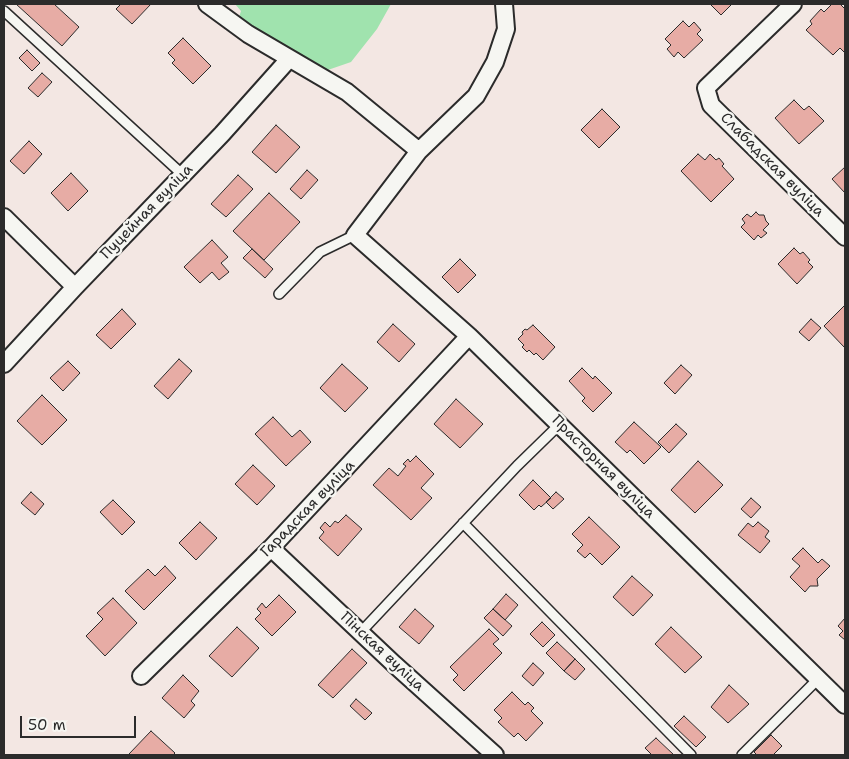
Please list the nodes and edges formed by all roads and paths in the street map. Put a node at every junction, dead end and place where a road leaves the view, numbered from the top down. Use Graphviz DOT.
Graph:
graph roads {
  1 [pos="207,4"];
  2 [pos="504,4"];
  3 [pos="793,4"];
  4 [pos="4,11"];
  5 [pos="289,59"];
  6 [pos="419,151"];
  7 [pos="183,175"];
  8 [pos="4,217"];
  9 [pos="355,234"];
  10 [pos="845,237"];
  11 [pos="74,287"];
  12 [pos="279,294"];
  13 [pos="469,336"];
  14 [pos="4,364"];
  15 [pos="560,424"];
  16 [pos="462,523"];
  17 [pos="271,548"];
  18 [pos="360,633"];
  19 [pos="141,676"];
  20 [pos="818,679"];
  21 [pos="845,704"];
  22 [pos="494,755"];
  23 [pos="691,755"];
  24 [pos="742,755"];
  1 -- 5 [label="street"];
  2 -- 6 [label="street"];
  3 -- 10 [label="street, Слабадская вуліца"];
  4 -- 7 [label="lane"];
  5 -- 6 [label="street"];
  5 -- 7 [label="street, Пуцейная вуліца"];
  6 -- 9 [label="street"];
  7 -- 11 [label="street, Пуцейная вуліца"];
  8 -- 11 [label="street"];
  9 -- 12 [label="lane"];
  9 -- 13 [label="street, Прасторная вуліца"];
  11 -- 14 [label="street, Пуцейная вуліца"];
  13 -- 15 [label="street, Прасторная вуліца"];
  13 -- 17 [label="street, Гарадская вуліца"];
  15 -- 16 [label="lane"];
  15 -- 20 [label="street, Прасторная вуліца"];
  16 -- 18 [label="lane"];
  16 -- 23 [label="lane"];
  17 -- 18 [label="street, Пінская вуліца"];
  17 -- 19 [label="street, Гарадская вуліца"];
  18 -- 22 [label="street, Пінская вуліца"];
  20 -- 21 [label="street, Прасторная вуліца"];
  20 -- 24 [label="lane"];
}
